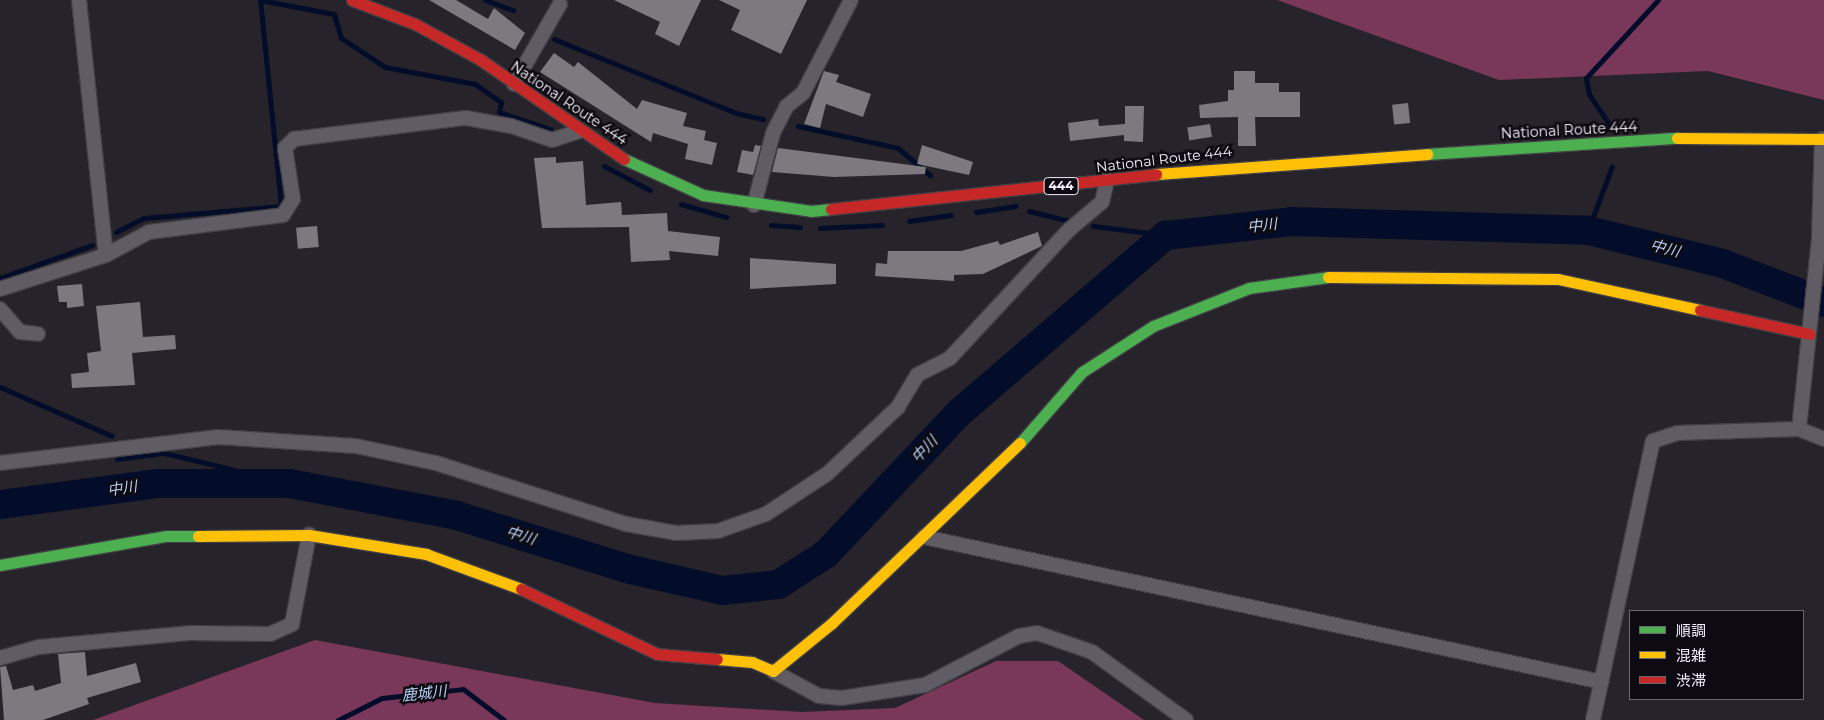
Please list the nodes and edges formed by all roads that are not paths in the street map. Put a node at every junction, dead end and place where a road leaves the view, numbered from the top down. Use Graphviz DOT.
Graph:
graph roads {
  1 [pos="79,0"];
  2 [pos="352,0"];
  3 [pos="851,0"];
  4 [pos="560,4"];
  5 [pos="514,84"];
  6 [pos="579,131"];
  7 [pos="1823,139"];
  8 [pos="1108,180"];
  9 [pos="754,205"];
  10 [pos="106,255"];
  11 [pos="0,289"];
  12 [pos="0,309"];
  13 [pos="38,334"];
  14 [pos="1809,334"];
  15 [pos="1799,429"];
  16 [pos="1824,439"];
  17 [pos="0,463"];
  18 [pos="309,535"];
  19 [pos="924,537"];
  20 [pos="0,565"];
  21 [pos="0,658"];
  22 [pos="773,671"];
  23 [pos="1602,682"];
  24 [pos="1186,720"];
  25 [pos="1593,720"];
  1 -- 10 [label="street"];
  2 -- 5 [label="main road, National Route 444 / 444"];
  3 -- 9 [label="street"];
  4 -- 5 [label="street"];
  5 -- 6 [label="main road, National Route 444 / 444"];
  6 -- 9 [label="main road, National Route 444 / 444"];
  6 -- 10 [label="street"];
  7 -- 8 [label="main road, National Route 444 / 444"];
  7 -- 14 [label="street"];
  8 -- 9 [label="main road, National Route 444 / 444"];
  8 -- 17 [label="street"];
  10 -- 11 [label="street"];
  12 -- 13 [label="street"];
  14 -- 15 [label="street"];
  14 -- 19 [label="main road"];
  15 -- 16 [label="street"];
  15 -- 23 [label="street"];
  18 -- 20 [label="main road"];
  18 -- 21 [label="street"];
  18 -- 22 [label="main road"];
  19 -- 22 [label="main road"];
  19 -- 23 [label="street"];
  22 -- 24 [label="street"];
  23 -- 25 [label="street"];
}
